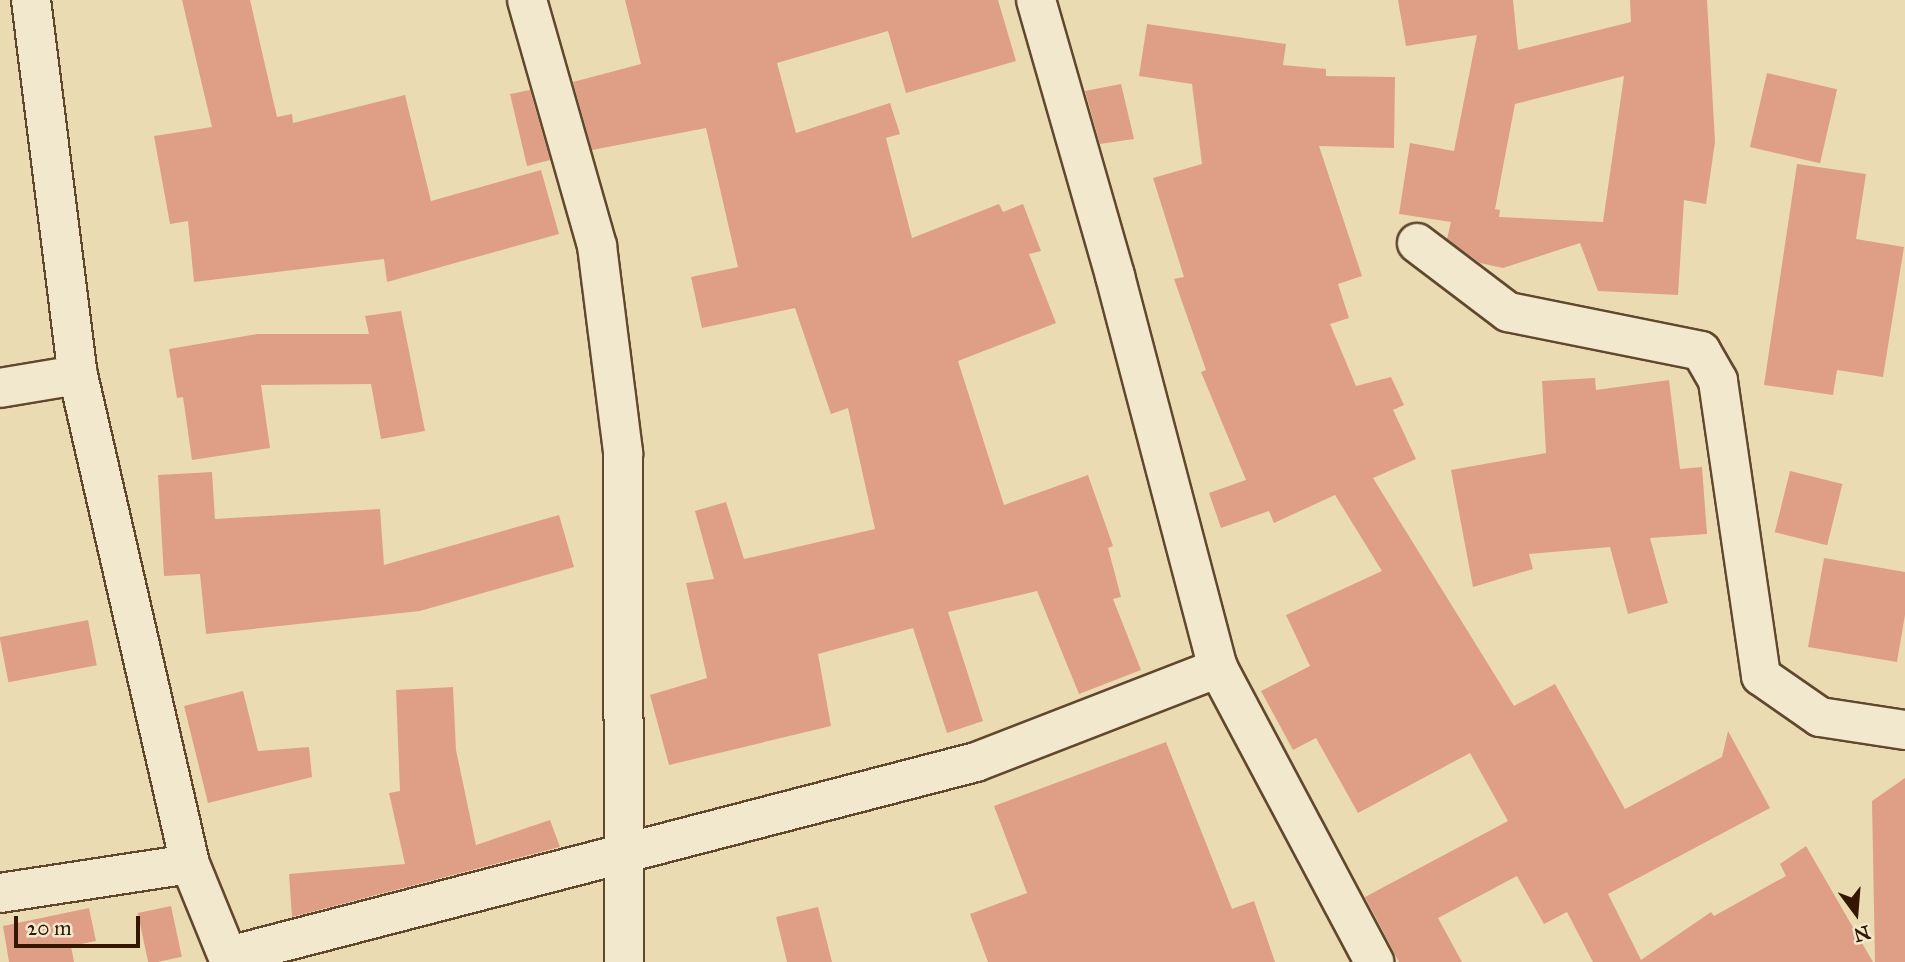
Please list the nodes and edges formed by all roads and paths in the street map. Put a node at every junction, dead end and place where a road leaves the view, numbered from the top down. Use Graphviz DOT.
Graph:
graph roads {
  1 [pos="31,0"];
  2 [pos="527,0"];
  3 [pos="1036,0"];
  4 [pos="1417,243"];
  5 [pos="78,375"];
  6 [pos="0,388"];
  7 [pos="1218,668"];
  8 [pos="1905,730"];
  9 [pos="624,854"];
  10 [pos="190,864"];
  11 [pos="0,893"];
  12 [pos="229,959"];
  13 [pos="624,962"];
  14 [pos="1374,962"];
  1 -- 5 [label="street"];
  2 -- 9 [label="street"];
  3 -- 7 [label="street"];
  4 -- 8 [label="street"];
  5 -- 6 [label="street"];
  5 -- 10 [label="street"];
  7 -- 9 [label="street"];
  7 -- 14 [label="street"];
  9 -- 12 [label="street"];
  9 -- 13 [label="street"];
  10 -- 11 [label="street"];
  10 -- 12 [label="street"];
}
